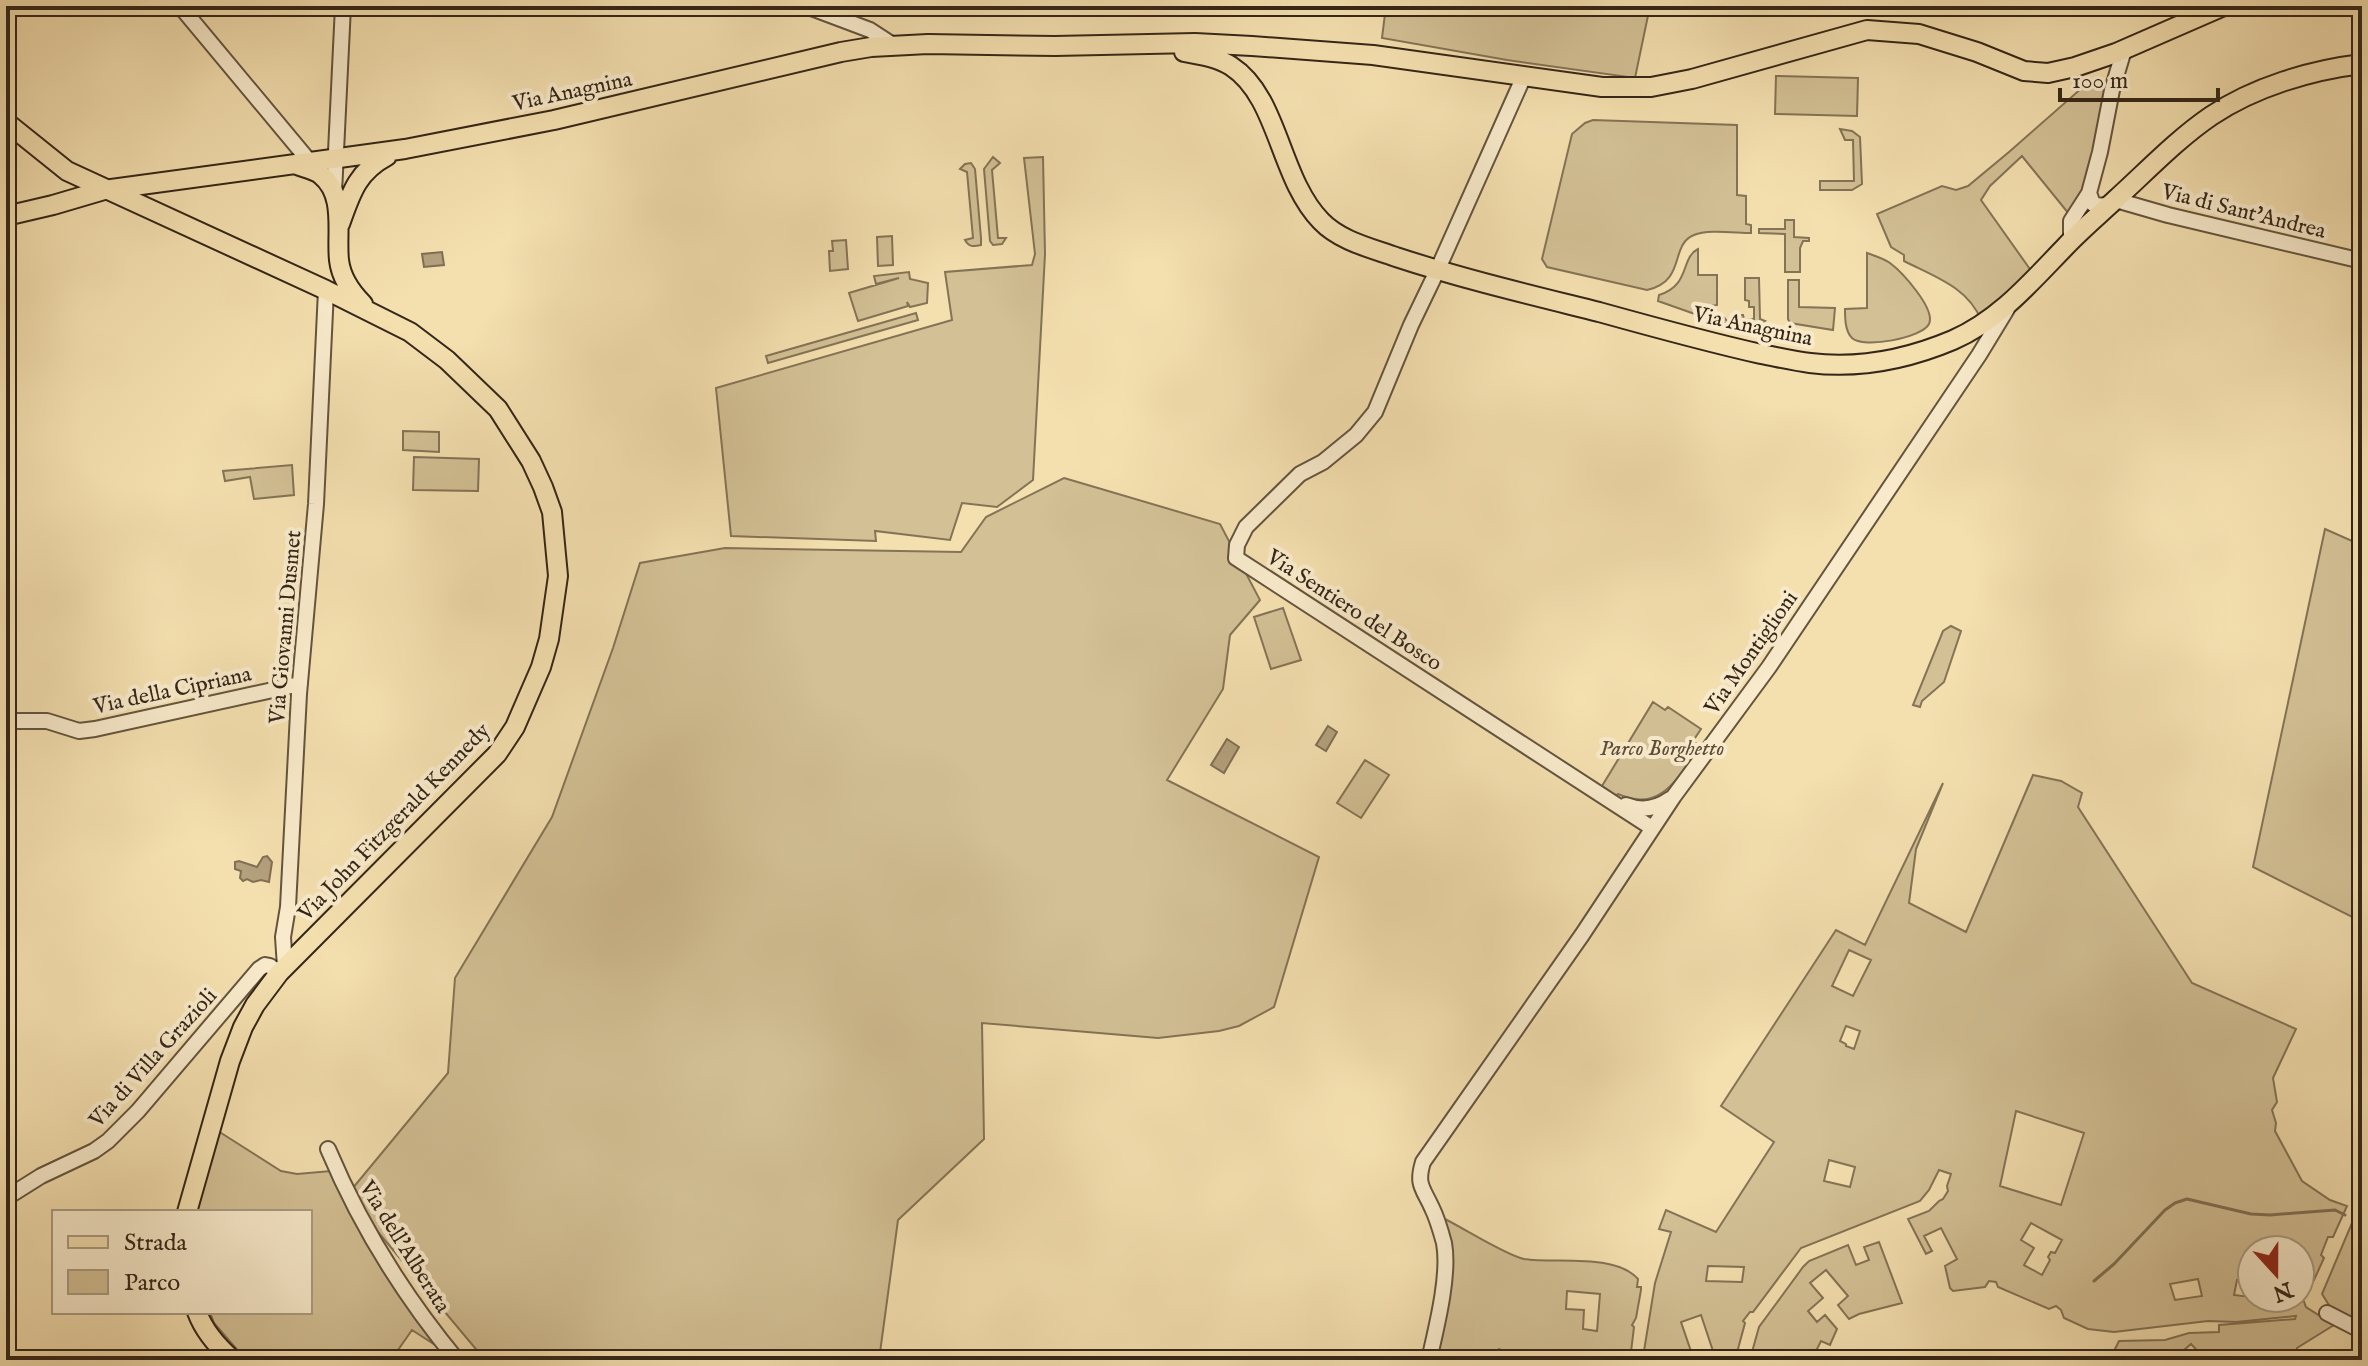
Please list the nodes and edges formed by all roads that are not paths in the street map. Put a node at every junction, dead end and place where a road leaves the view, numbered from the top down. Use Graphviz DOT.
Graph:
graph roads {
  1 [pos="180,6"];
  2 [pos="343,6"];
  3 [pos="806,6"];
  4 [pos="2224,6"];
  5 [pos="1150,44"];
  6 [pos="893,45"];
  7 [pos="1252,46"];
  8 [pos="2124,50"];
  9 [pos="1228,64"];
  10 [pos="2362,64"];
  11 [pos="1524,76"];
  12 [pos="6,122"];
  13 [pos="405,149"];
  14 [pos="336,160"];
  15 [pos="302,163"];
  16 [pos="145,184"];
  17 [pos="104,190"];
  18 [pos="2089,193"];
  19 [pos="334,194"];
  20 [pos="2116,200"];
  21 [pos="137,205"];
  22 [pos="6,216"];
  23 [pos="340,224"];
  24 [pos="2077,234"];
  25 [pos="339,261"];
  26 [pos="2362,261"];
  27 [pos="1437,271"];
  28 [pos="308,282"];
  29 [pos="326,290"];
  30 [pos="2011,301"];
  31 [pos="371,312"];
  32 [pos="1960,337"];
  33 [pos="1979,355"];
  34 [pos="300,684"];
  35 [pos="6,721"];
  36 [pos="1674,796"];
  37 [pos="1610,800"];
  38 [pos="1652,828"];
  39 [pos="282,970"];
  40 [pos="328,1149"];
  41 [pos="6,1198"];
  42 [pos="188,1210"];
  43 [pos="2327,1313"];
  44 [pos="198,1314"];
  45 [pos="2362,1331"];
  46 [pos="233,1360"];
  47 [pos="457,1360"];
  48 [pos="1429,1360"];
  1 -- 15 [label="street"];
  2 -- 14 [label="street"];
  3 -- 6 [label="street"];
  4 -- 8 [label="main road, Via Anagnina"];
  5 -- 6 [label="main road, Via Anagnina"];
  5 -- 7 [label="main road, Via Anagnina"];
  5 -- 9 [label="main road, Via Anagnina"];
  6 -- 13 [label="main road, Via Anagnina"];
  7 -- 9 [label="main road"];
  7 -- 11 [label="main road, Via Anagnina"];
  8 -- 11 [label="main road, Via Anagnina"];
  8 -- 18 [label="street"];
  9 -- 27 [label="main road, Via Anagnina"];
  10 -- 20 [label="main road, Via Anagnina"];
  11 -- 27 [label="street, Via Sentiero del Bosco"];
  12 -- 17 [label="main road, Via John Fitzgerald Kennedy"];
  13 -- 14 [label="main road, Via Anagnina"];
  13 -- 23 [label="main road"];
  14 -- 15 [label="main road, Via Anagnina"];
  14 -- 19 [label="street"];
  15 -- 16 [label="main road, Via Anagnina"];
  15 -- 19 [label="main road"];
  16 -- 17 [label="main road, Via Anagnina"];
  16 -- 21 [label="main road"];
  17 -- 21 [label="main road, Via John Fitzgerald Kennedy"];
  17 -- 22 [label="main road, Via Anagnina"];
  18 -- 20 [label="street, Via di Sant'Andrea"];
  18 -- 24 [label="street"];
  19 -- 23 [label="main road"];
  20 -- 24 [label="main road, Via Anagnina"];
  20 -- 26 [label="street, Via di Sant'Andrea"];
  21 -- 28 [label="main road, Via John Fitzgerald Kennedy"];
  23 -- 25 [label="main road"];
  24 -- 30 [label="main road, Via Anagnina"];
  25 -- 28 [label="main road"];
  25 -- 31 [label="main road"];
  27 -- 32 [label="main road, Via Anagnina"];
  27 -- 37 [label="street, Via Sentiero del Bosco"];
  28 -- 29 [label="main road, Via John Fitzgerald Kennedy"];
  29 -- 31 [label="main road, Via John Fitzgerald Kennedy"];
  29 -- 34 [label="street, Via Giovanni Dusmet"];
  30 -- 32 [label="main road, Via Anagnina"];
  30 -- 33 [label="street, Via Montiglioni"];
  31 -- 39 [label="main road, Via John Fitzgerald Kennedy"];
  32 -- 33 [label="street"];
  33 -- 36 [label="street, Via Montiglioni"];
  34 -- 35 [label="street, Via della Cipriana"];
  34 -- 39 [label="street, Via Giovanni Dusmet"];
  36 -- 37 [label="street, Via Sentiero del Bosco"];
  36 -- 38 [label="street, Via Montiglioni"];
  37 -- 38 [label="street, Via Sentiero del Bosco"];
  38 -- 48 [label="street, Via Montiglioni"];
  39 -- 41 [label="street, Via di Villa Grazioli"];
  39 -- 42 [label="main road, Via John Fitzgerald Kennedy"];
  40 -- 47 [label="street, Via dell'Alberata"];
  43 -- 45 [label="street"];
  44 -- 46 [label="main road"];
}
